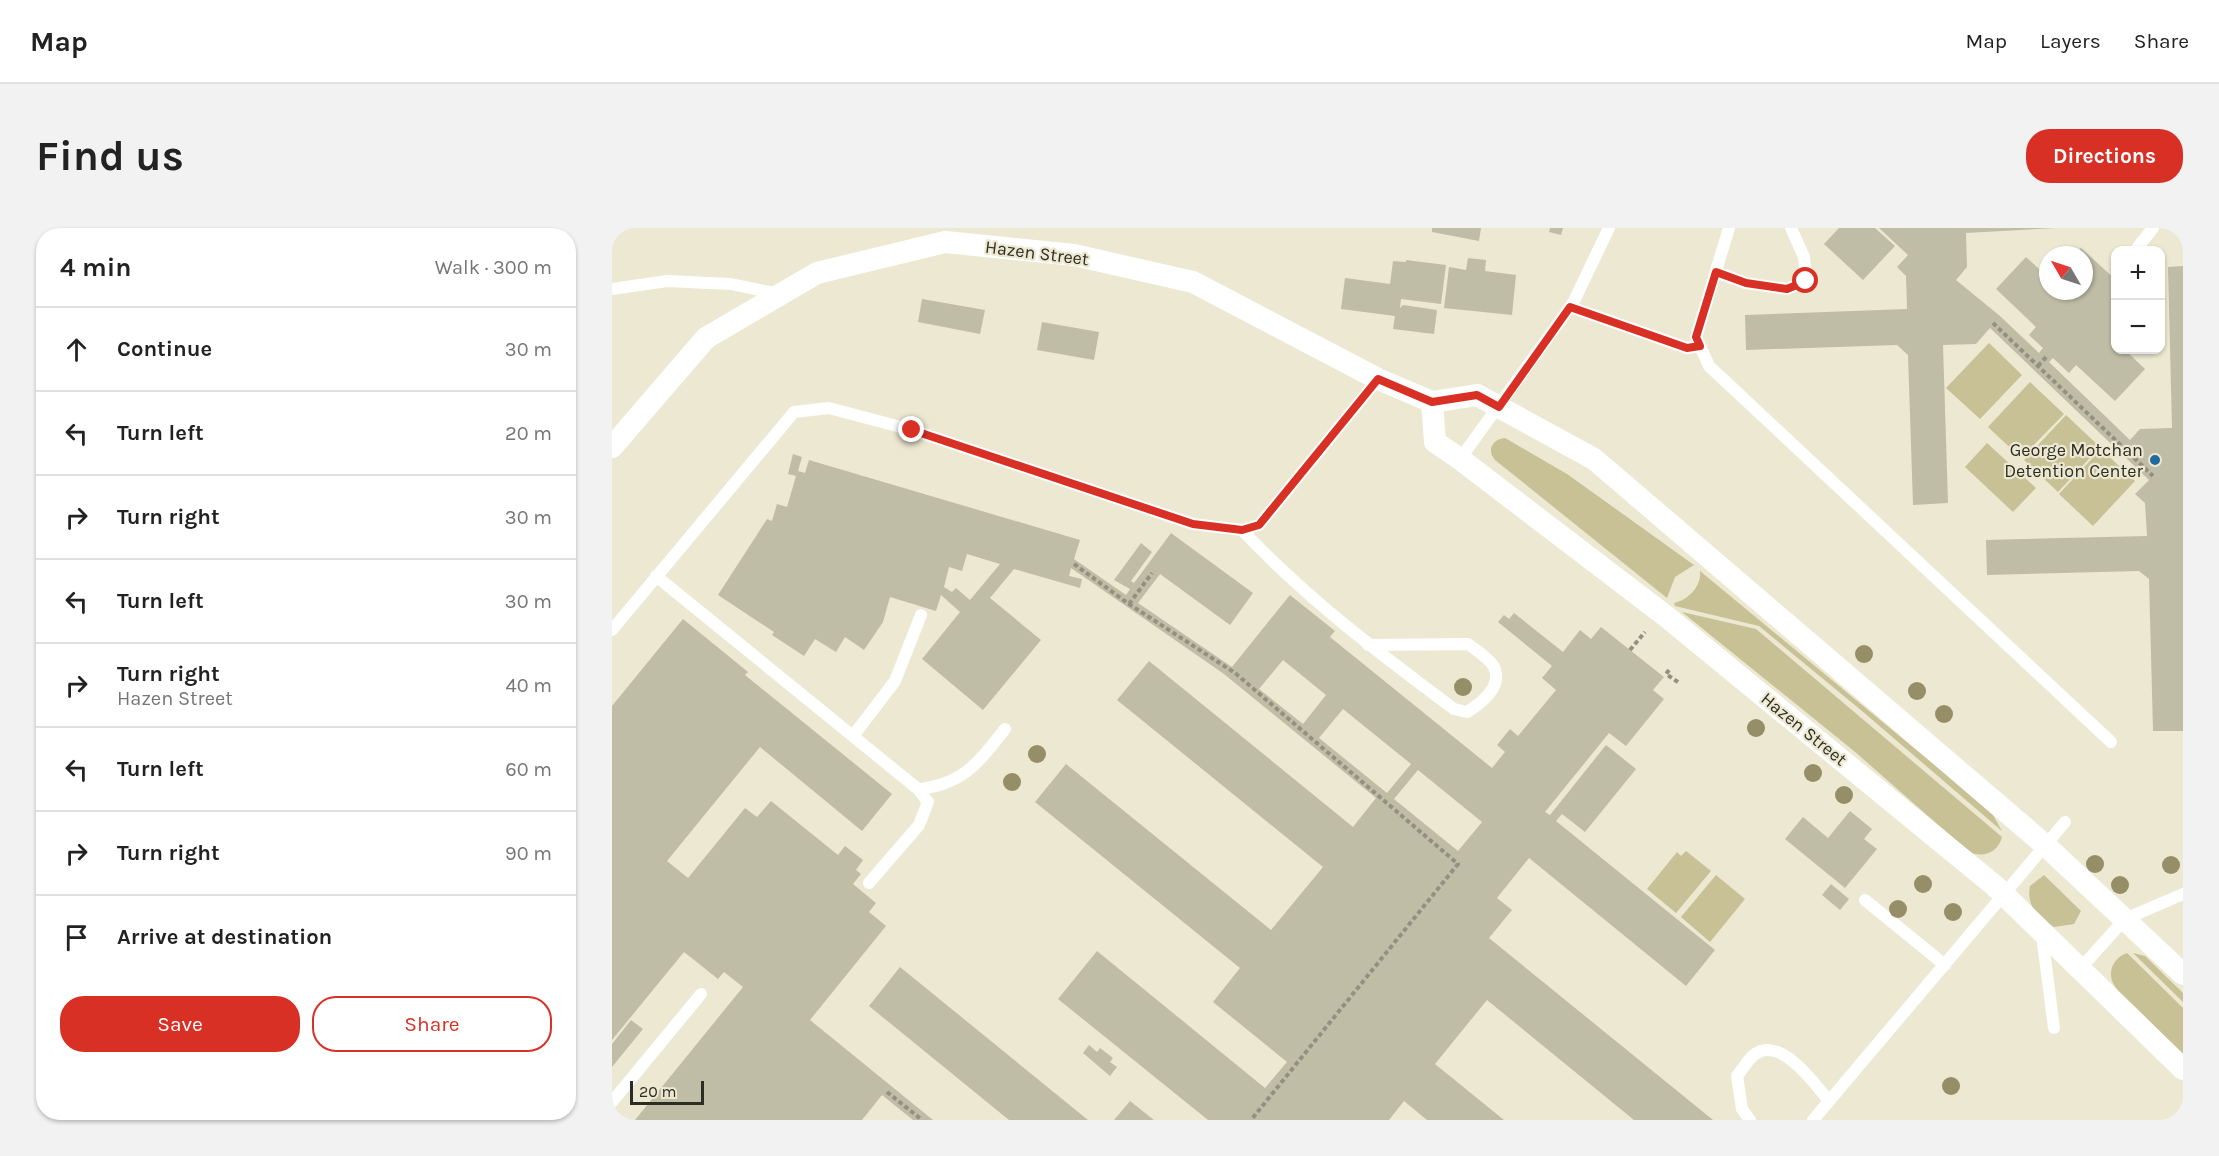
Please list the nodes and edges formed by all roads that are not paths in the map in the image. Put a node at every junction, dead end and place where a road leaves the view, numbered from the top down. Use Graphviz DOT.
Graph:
graph roads {
  1 [pos="1609,228"];
  2 [pos="1730,228"];
  3 [pos="1791,228"];
  4 [pos="2153,228"];
  5 [pos="2139,246"];
  6 [pos="1716,272"];
  7 [pos="612,290"];
  8 [pos="780,294"];
  9 [pos="1570,307"];
  10 [pos="1700,346"];
  11 [pos="1378,379"];
  12 [pos="1432,402"];
  13 [pos="1499,407"];
  14 [pos="612,447"];
  15 [pos="1460,459"];
  16 [pos="1242,530"];
  17 [pos="656,576"];
  18 [pos="921,615"];
  19 [pos="612,630"];
  20 [pos="1368,645"];
  21 [pos="1005,729"];
  22 [pos="853,736"];
  23 [pos="2111,742"];
  24 [pos="918,789"];
  25 [pos="2065,822"];
  26 [pos="2045,845"];
  27 [pos="869,883"];
  28 [pos="2004,894"];
  29 [pos="2183,894"];
  30 [pos="1865,900"];
  31 [pos="2125,919"];
  32 [pos="2042,934"];
  33 [pos="1945,965"];
  34 [pos="2079,969"];
  35 [pos="2183,974"];
  36 [pos="700,994"];
  37 [pos="2054,1028"];
  38 [pos="2183,1069"];
  39 [pos="1829,1101"];
  40 [pos="612,1102"];
  41 [pos="1750,1120"];
  42 [pos="1813,1120"];
  1 -- 9 [label="lane"];
  2 -- 6 [label="lane"];
  3 -- 6 [label="lane"];
  4 -- 5 [label="lane"];
  6 -- 10 [label="lane"];
  7 -- 8 [label="lane"];
  8 -- 11 [label="street, Hazen Street"];
  8 -- 14 [label="street, Hazen Street"];
  9 -- 10 [label="lane"];
  9 -- 13 [label="lane"];
  10 -- 23 [label="lane"];
  11 -- 12 [label="street, Hazen Street"];
  11 -- 16 [label="lane"];
  12 -- 13 [label="street"];
  12 -- 15 [label="street, Hazen Street"];
  13 -- 15 [label="lane"];
  13 -- 26 [label="street"];
  15 -- 28 [label="street, Hazen Street"];
  16 -- 17 [label="lane"];
  16 -- 20 [label="lane"];
  17 -- 19 [label="lane"];
  17 -- 22 [label="lane"];
  18 -- 22 [label="lane"];
  20 -- 20 [label="lane"];
  21 -- 24 [label="lane"];
  22 -- 24 [label="lane"];
  24 -- 27 [label="lane"];
  25 -- 26 [label="lane"];
  26 -- 28 [label="lane"];
  26 -- 31 [label="street"];
  28 -- 32 [label="street, Hazen Street"];
  28 -- 33 [label="lane"];
  29 -- 31 [label="lane"];
  30 -- 33 [label="lane"];
  31 -- 34 [label="lane"];
  31 -- 35 [label="street"];
  32 -- 34 [label="street, Hazen Street"];
  32 -- 37 [label="lane"];
  33 -- 39 [label="lane"];
  34 -- 38 [label="street, Hazen Street"];
  36 -- 40 [label="lane"];
  39 -- 41 [label="lane"];
  39 -- 42 [label="lane"];
}
